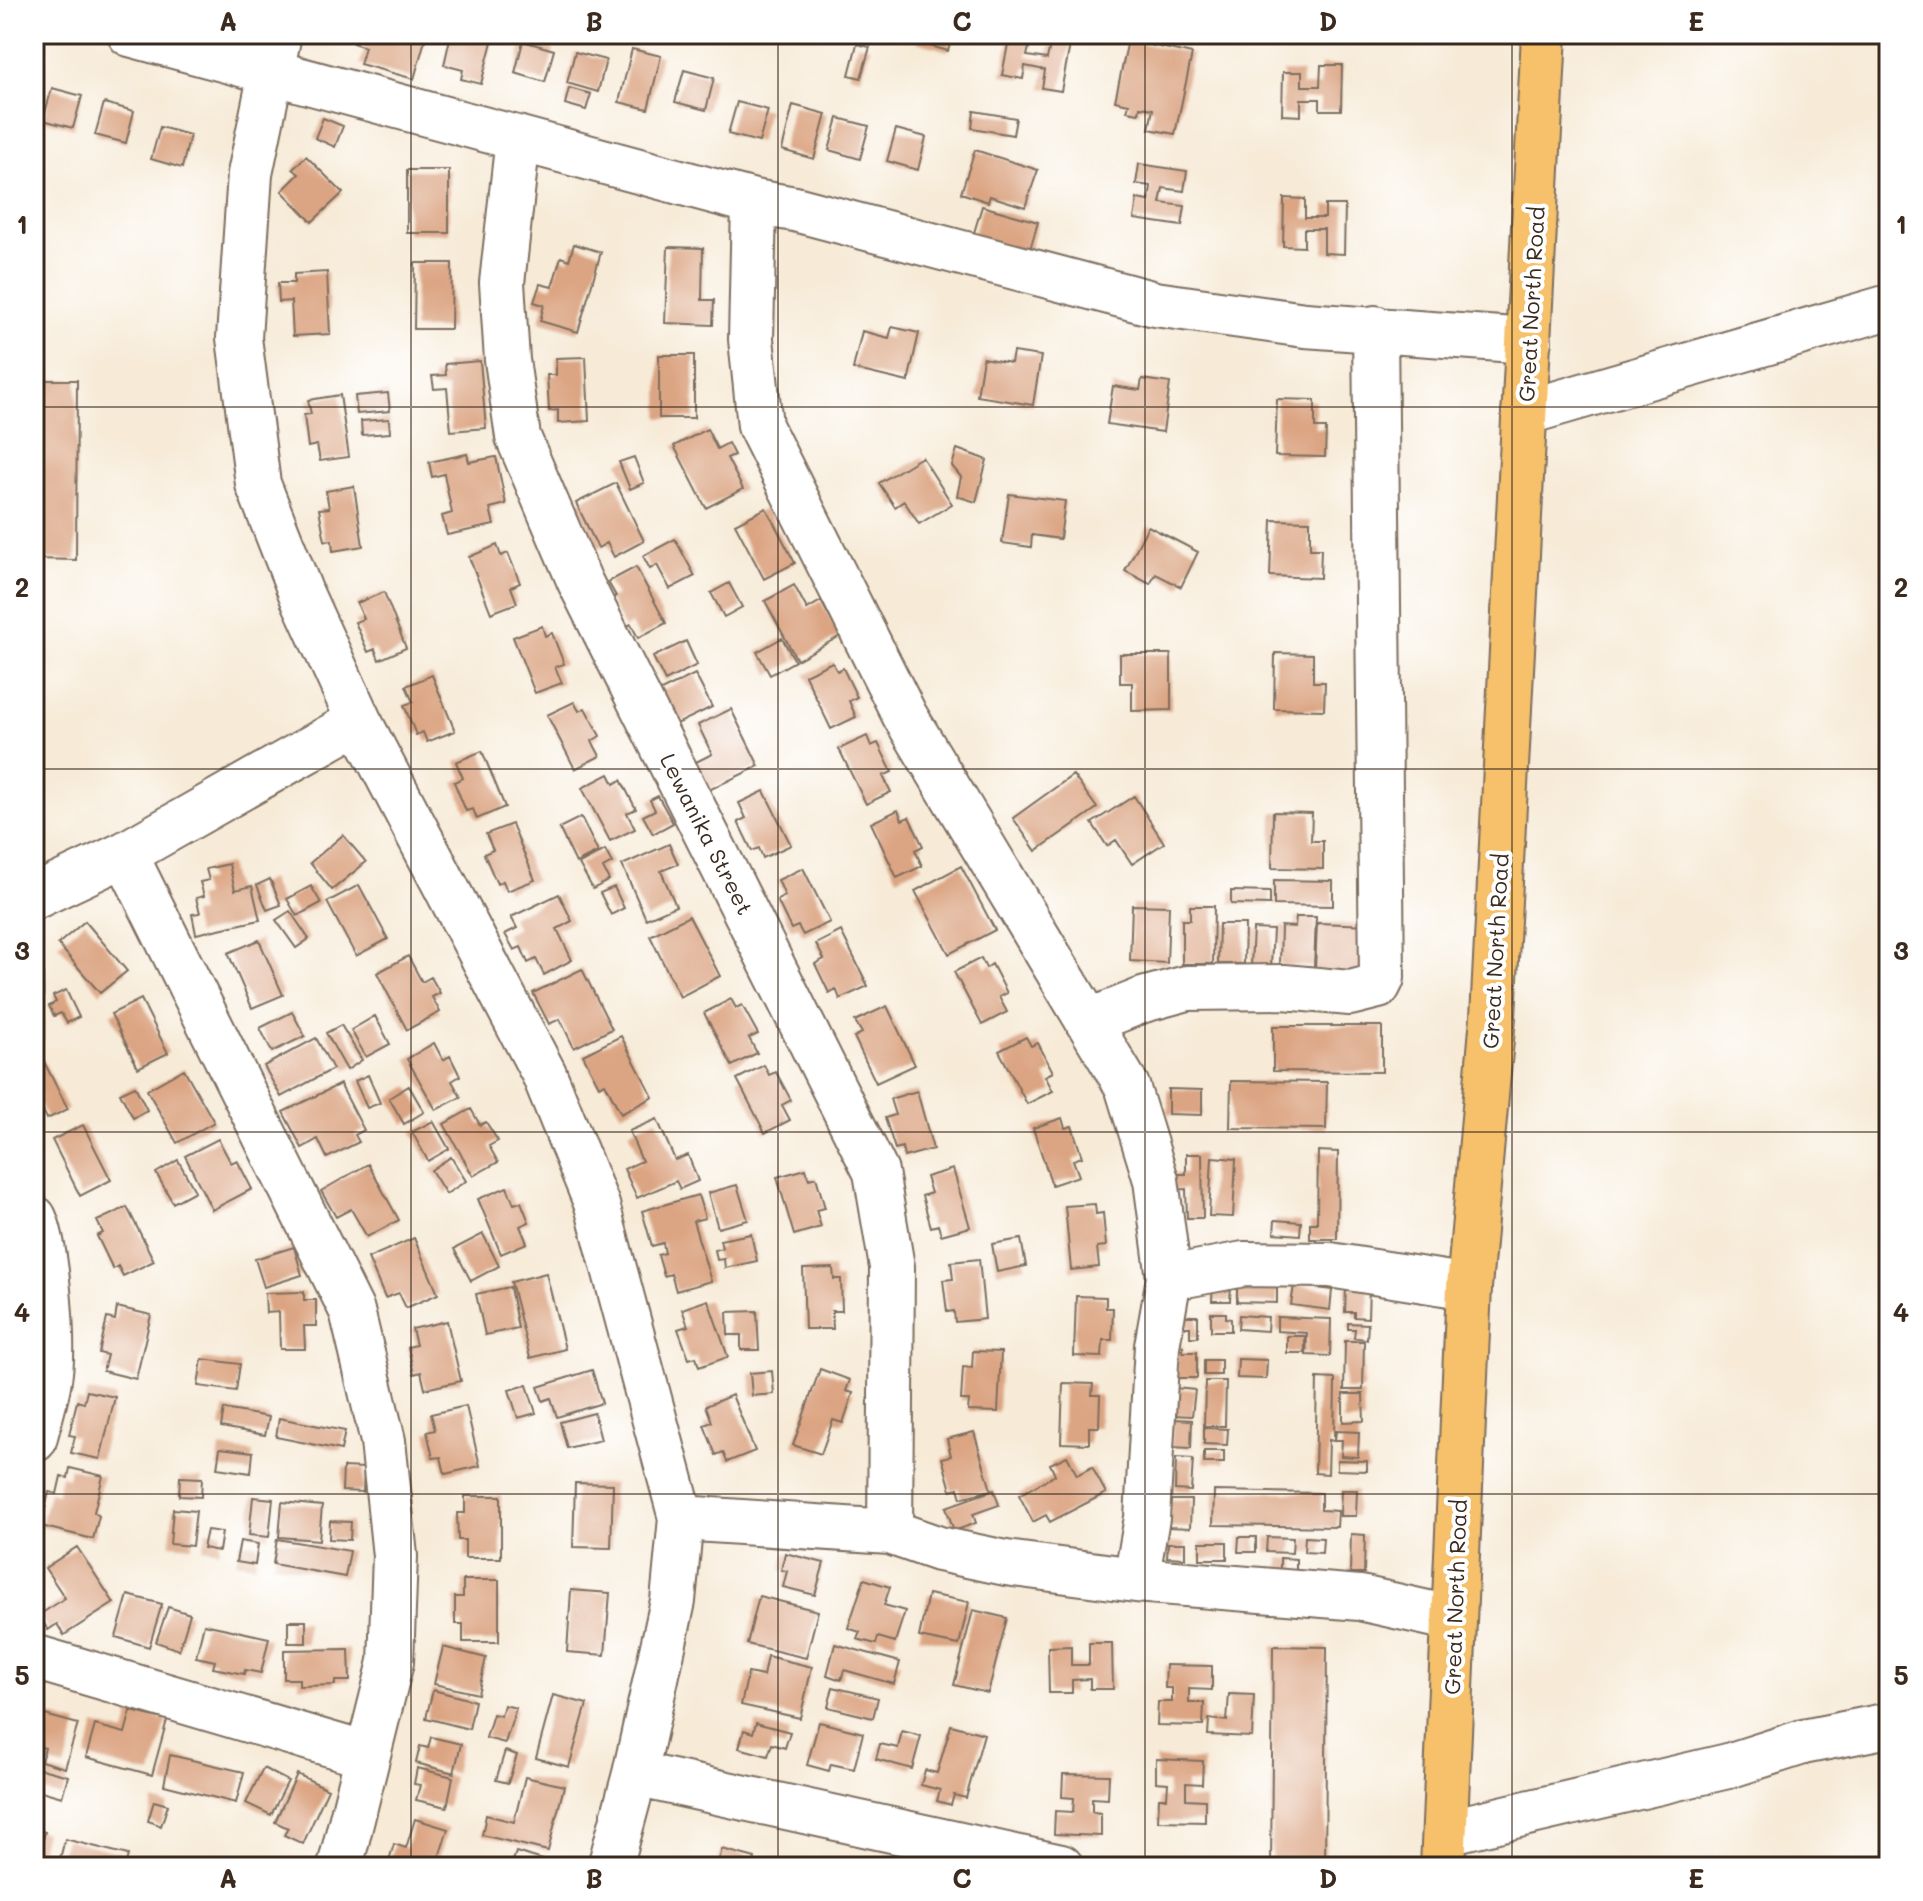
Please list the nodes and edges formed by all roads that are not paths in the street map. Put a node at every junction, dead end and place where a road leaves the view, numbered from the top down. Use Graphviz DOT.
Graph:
graph roads {
  1 [pos="130,34"];
  2 [pos="1544,34"];
  3 [pos="275,52"];
  4 [pos="518,138"];
  5 [pos="754,202"];
  6 [pos="1889,307"];
  7 [pos="1375,328"];
  8 [pos="1529,341"];
  9 [pos="1524,413"];
  10 [pos="359,721"];
  11 [pos="125,854"];
  12 [pos="34,897"];
  13 [pos="1088,1022"];
  14 [pos="34,1218"];
  15 [pos="1169,1278"];
  16 [pos="1469,1287"];
  17 [pos="34,1440"];
  18 [pos="681,1518"];
  19 [pos="890,1532"];
  20 [pos="1136,1580"];
  21 [pos="1454,1619"];
  22 [pos="34,1657"];
  23 [pos="1889,1725"];
  24 [pos="367,1755"];
  25 [pos="635,1774"];
  26 [pos="1444,1850"];
  27 [pos="340,1867"];
  28 [pos="610,1867"];
  29 [pos="1061,1867"];
  1 -- 3 [label="street"];
  2 -- 8 [label="highway, Great North Road"];
  3 -- 4 [label="street"];
  3 -- 10 [label="street"];
  4 -- 5 [label="street"];
  4 -- 19 [label="street, Lewanika Street"];
  5 -- 7 [label="street"];
  5 -- 13 [label="street"];
  6 -- 9 [label="street"];
  7 -- 8 [label="street"];
  7 -- 13 [label="street"];
  8 -- 9 [label="highway, Great North Road"];
  9 -- 16 [label="highway, Great North Road"];
  10 -- 11 [label="street"];
  10 -- 18 [label="street"];
  11 -- 12 [label="street"];
  11 -- 24 [label="street"];
  13 -- 15 [label="street"];
  14 -- 17 [label="street"];
  15 -- 16 [label="street"];
  15 -- 20 [label="street"];
  16 -- 21 [label="highway, Great North Road"];
  18 -- 19 [label="street"];
  18 -- 25 [label="street"];
  19 -- 20 [label="street"];
  20 -- 21 [label="street"];
  21 -- 26 [label="highway, Great North Road"];
  22 -- 24 [label="street"];
  23 -- 26 [label="street"];
  24 -- 27 [label="street"];
  25 -- 28 [label="street"];
  25 -- 29 [label="street"];
}
